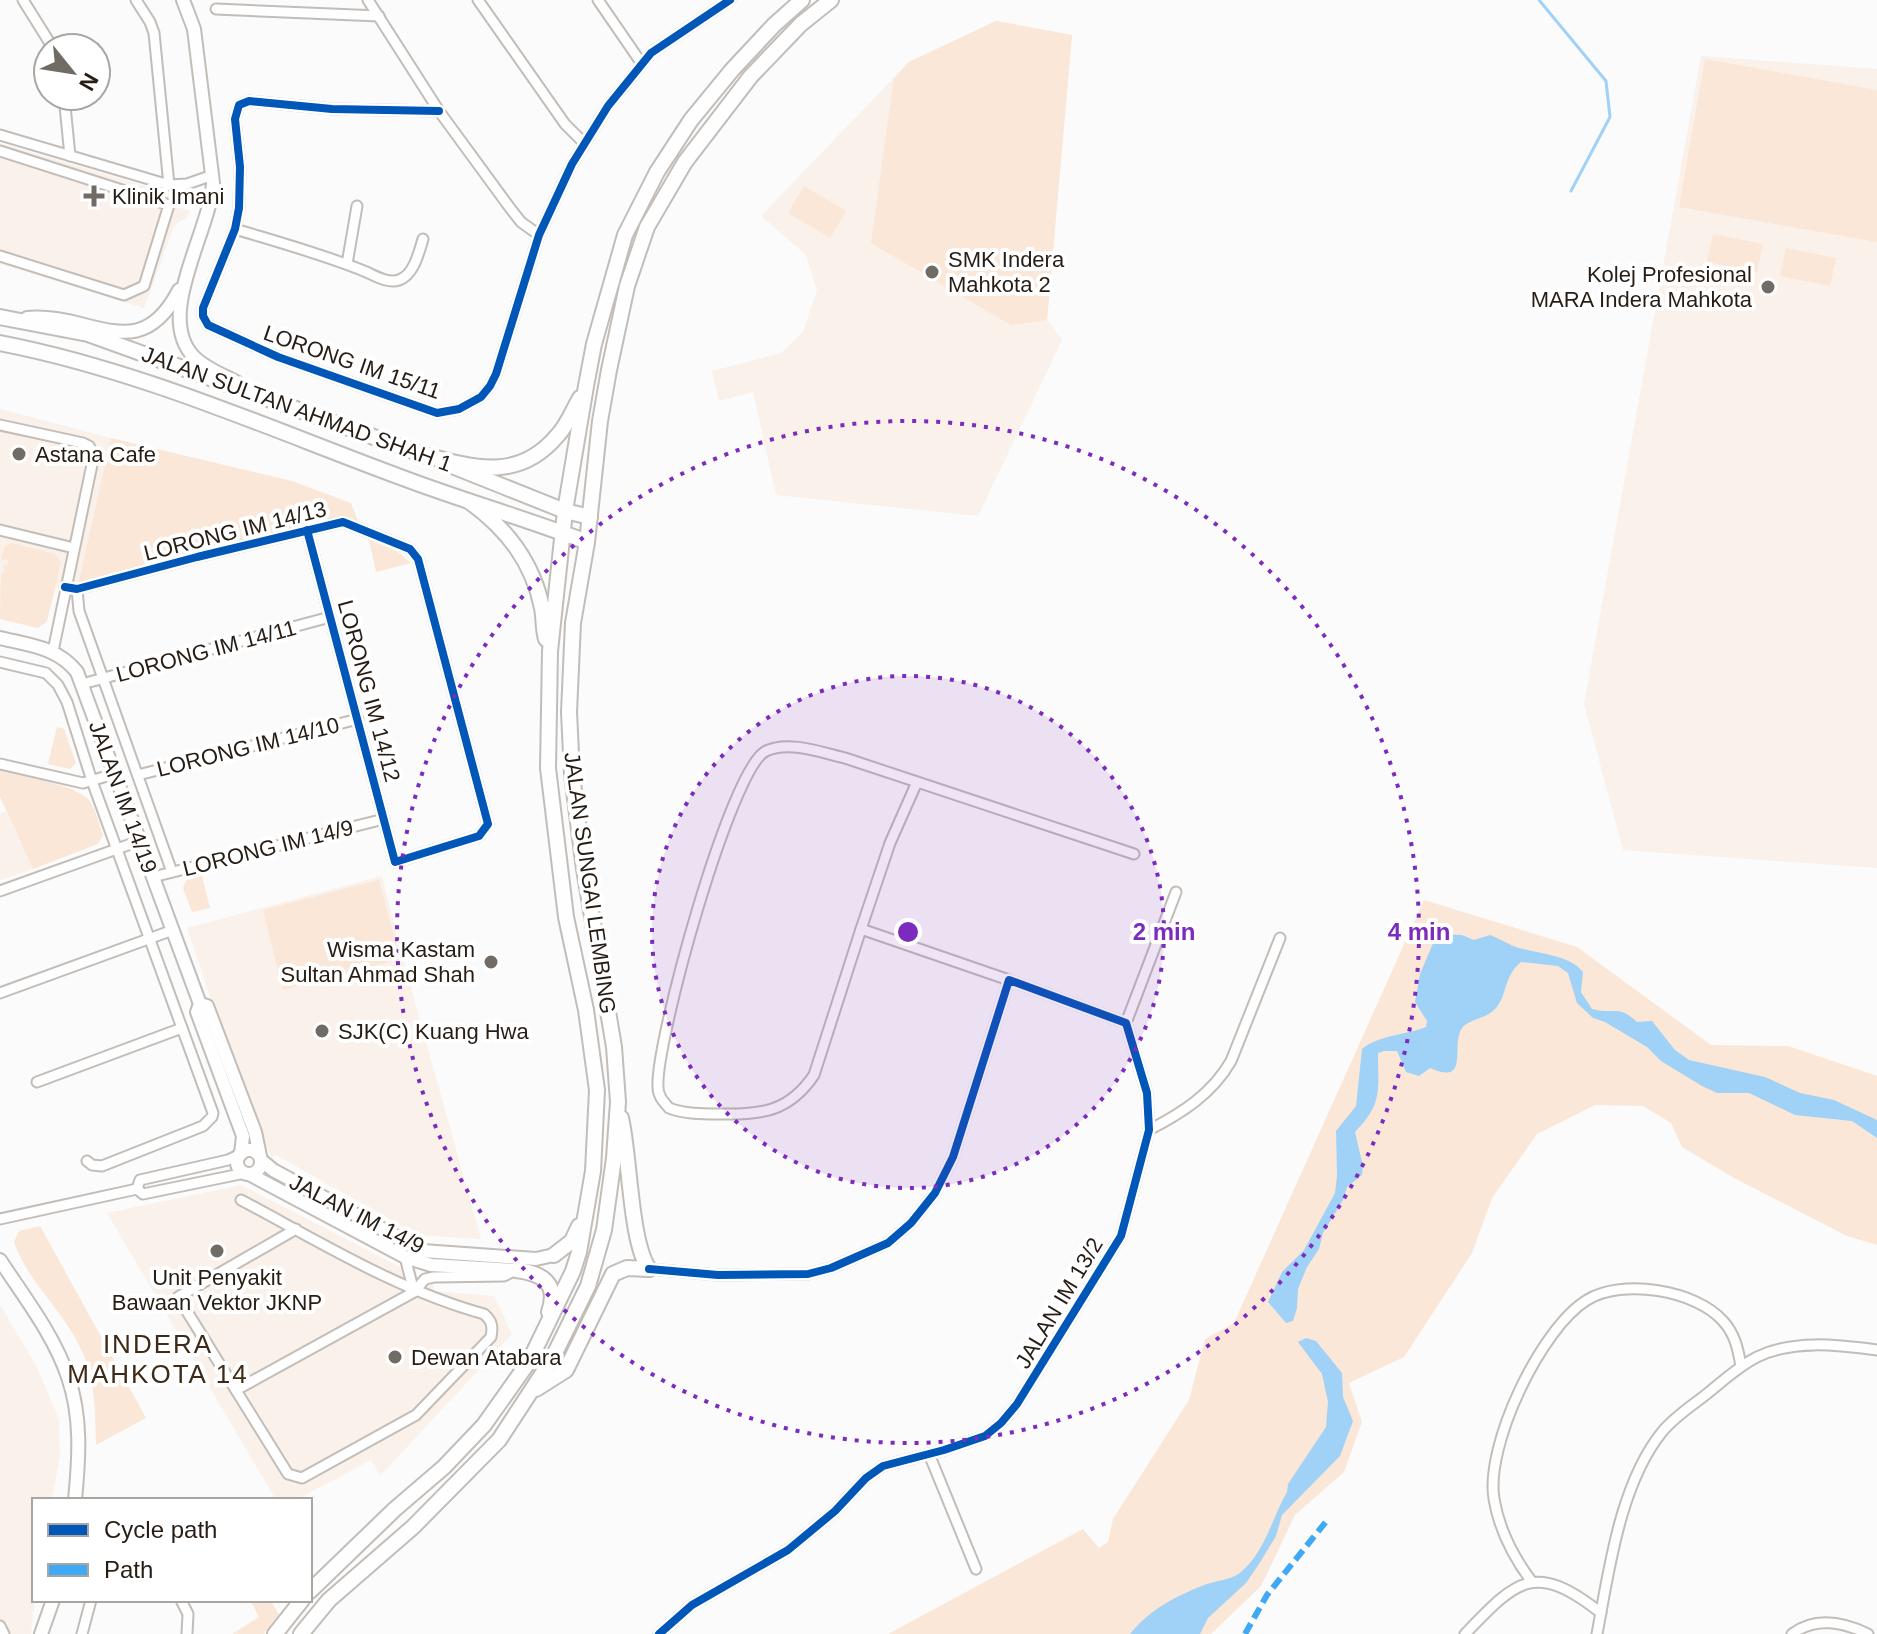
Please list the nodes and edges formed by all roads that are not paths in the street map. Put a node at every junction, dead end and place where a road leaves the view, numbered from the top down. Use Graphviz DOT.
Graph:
graph roads {
  1 [pos="23,0"];
  2 [pos="136,0"];
  3 [pos="183,0"];
  4 [pos="368,0"];
  5 [pos="478,0"];
  6 [pos="598,0"];
  7 [pos="730,0"];
  8 [pos="802,0"];
  9 [pos="831,0"];
  10 [pos="216,9"];
  11 [pos="379,16"];
  12 [pos="43,32"];
  13 [pos="642,64"];
  14 [pos="439,111"];
  15 [pos="66,112"];
  16 [pos="0,135"];
  17 [pos="584,143"];
  18 [pos="0,151"];
  19 [pos="70,156"];
  20 [pos="213,175"];
  21 [pos="169,185"];
  22 [pos="357,206"];
  23 [pos="235,229"];
  24 [pos="539,235"];
  25 [pos="423,239"];
  26 [pos="0,256"];
  27 [pos="347,264"];
  28 [pos="189,271"];
  29 [pos="4,318"];
  30 [pos="0,343"];
  31 [pos="586,386"];
  32 [pos="258,394"];
  33 [pos="0,425"];
  34 [pos="422,454"];
  35 [pos="470,502"];
  36 [pos="565,511"];
  37 [pos="590,517"];
  38 [pos="0,530"];
  39 [pos="307,530"];
  40 [pos="562,533"];
  41 [pos="587,542"];
  42 [pos="74,548"];
  43 [pos="65,587"];
  44 [pos="77,589"];
  45 [pos="330,617"];
  46 [pos="0,638"];
  47 [pos="53,651"];
  48 [pos="550,651"];
  49 [pos="0,662"];
  50 [pos="104,678"];
  51 [pos="82,684"];
  52 [pos="358,719"];
  53 [pos="0,764"];
  54 [pos="114,774"];
  55 [pos="138,775"];
  56 [pos="92,781"];
  57 [pos="917,782"];
  58 [pos="384,819"];
  59 [pos="139,841"];
  60 [pos="117,849"];
  61 [pos="1134,854"];
  62 [pos="395,862"];
  63 [pos="172,872"];
  64 [pos="153,877"];
  65 [pos="0,891"];
  66 [pos="1176,892"];
  67 [pos="861,929"];
  68 [pos="173,930"];
  69 [pos="150,938"];
  70 [pos="1280,938"];
  71 [pos="1009,980"];
  72 [pos="0,993"];
  73 [pos="200,1004"];
  74 [pos="1126,1023"];
  75 [pos="182,1028"];
  76 [pos="37,1082"];
  77 [pos="618,1102"];
  78 [pos="1149,1130"];
  79 [pos="241,1154"];
  80 [pos="260,1158"];
  81 [pos="87,1161"];
  82 [pos="247,1174"];
  83 [pos="137,1189"];
  84 [pos="241,1200"];
  85 [pos="586,1213"];
  86 [pos="0,1219"];
  87 [pos="296,1229"];
  88 [pos="554,1255"];
  89 [pos="405,1257"];
  90 [pos="0,1260"];
  91 [pos="649,1269"];
  92 [pos="516,1270"];
  93 [pos="414,1292"];
  94 [pos="1877,1350"];
  95 [pos="530,1360"];
  96 [pos="1741,1366"];
  97 [pos="534,1389"];
  98 [pos="236,1390"];
  99 [pos="929,1454"];
  100 [pos="75,1498"];
  101 [pos="976,1569"];
  102 [pos="1532,1582"];
  103 [pos="312,1589"];
  104 [pos="52,1602"];
  105 [pos="90,1602"];
  106 [pos="300,1602"];
  107 [pos="183,1604"];
  108 [pos="1601,1613"];
  109 [pos="0,1626"];
  110 [pos="4,1634"];
  111 [pos="41,1634"];
  112 [pos="82,1634"];
  113 [pos="187,1634"];
  114 [pos="275,1634"];
  115 [pos="301,1634"];
  116 [pos="659,1634"];
  117 [pos="1465,1634"];
  118 [pos="1597,1634"];
  119 [pos="1792,1634"];
  120 [pos="1868,1634"];
  1 -- 12 [label="street"];
  2 -- 21 [label="street"];
  3 -- 20 [label="street"];
  4 -- 11 [label="street"];
  5 -- 17 [label="street"];
  6 -- 13 [label="street"];
  7 -- 13 [label="street, LORONG IM 15/11"];
  8 -- 31 [label="main road, JALAN SUNGAI LEMBING"];
  9 -- 37 [label="main road, JALAN SUNGAI LEMBING"];
  10 -- 11 [label="street"];
  11 -- 14 [label="street"];
  13 -- 17 [label="street, LORONG IM 15/11"];
  14 -- 23 [label="street"];
  14 -- 24 [label="street"];
  15 -- 19 [label="street"];
  16 -- 19 [label="street"];
  17 -- 24 [label="street, LORONG IM 15/11"];
  18 -- 26 [label="street"];
  19 -- 21 [label="street"];
  20 -- 21 [label="street"];
  20 -- 28 [label="street"];
  22 -- 27 [label="street"];
  23 -- 24 [label="street, LORONG IM 15/11"];
  23 -- 27 [label="street"];
  25 -- 27 [label="street"];
  28 -- 29 [label="street"];
  28 -- 32 [label="street"];
  29 -- 32 [label="main road, JALAN SULTAN AHMAD SHAH 1"];
  30 -- 35 [label="main road, JALAN SULTAN AHMAD SHAH 1"];
  31 -- 34 [label="main road"];
  31 -- 36 [label="main road, JALAN SUNGAI LEMBING"];
  32 -- 34 [label="main road, JALAN SULTAN AHMAD SHAH 1"];
  33 -- 42 [label="street"];
  34 -- 36 [label="main road, JALAN SULTAN AHMAD SHAH 1"];
  35 -- 40 [label="main road, JALAN SULTAN AHMAD SHAH 1"];
  35 -- 48 [label="main road"];
  36 -- 37 [label="main road, JALAN SULTAN AHMAD SHAH 1"];
  36 -- 40 [label="main road, JALAN SUNGAI LEMBING"];
  37 -- 41 [label="main road, JALAN SUNGAI LEMBING"];
  38 -- 42 [label="street"];
  39 -- 44 [label="street, LORONG IM 14/13"];
  39 -- 45 [label="street, LORONG IM 14/12"];
  39 -- 62 [label="street, LORONG IM 14/13"];
  40 -- 41 [label="main road, JALAN SULTAN AHMAD SHAH 1"];
  40 -- 48 [label="main road, JALAN SUNGAI LEMBING"];
  41 -- 77 [label="main road, JALAN SUNGAI LEMBING"];
  42 -- 43 [label="street"];
  43 -- 44 [label="street, LORONG IM 14/13"];
  43 -- 47 [label="street"];
  44 -- 50 [label="street"];
  45 -- 50 [label="street, LORONG IM 14/11"];
  45 -- 52 [label="street, LORONG IM 14/12"];
  46 -- 47 [label="street"];
  47 -- 51 [label="street, JALAN IM 14/19"];
  48 -- 85 [label="main road, JALAN SUNGAI LEMBING"];
  49 -- 56 [label="street, JALAN IM 14/19"];
  50 -- 51 [label="street, LORONG IM 14/11"];
  50 -- 55 [label="street"];
  51 -- 54 [label="street, JALAN IM 14/19"];
  52 -- 55 [label="street, LORONG IM 14/10"];
  52 -- 58 [label="street, LORONG IM 14/12"];
  53 -- 56 [label="street"];
  54 -- 56 [label="street"];
  54 -- 59 [label="street, JALAN IM 14/19"];
  55 -- 63 [label="street"];
  56 -- 60 [label="street"];
  57 -- 61 [label="street"];
  57 -- 67 [label="street"];
  57 -- 67 [label="street"];
  58 -- 62 [label="street, LORONG IM 14/12"];
  58 -- 63 [label="street, LORONG IM 14/9"];
  59 -- 60 [label="street"];
  59 -- 64 [label="street, JALAN IM 14/19"];
  60 -- 65 [label="street"];
  60 -- 69 [label="street"];
  63 -- 64 [label="street, LORONG IM 14/9"];
  64 -- 68 [label="street, JALAN IM 14/19"];
  66 -- 74 [label="street"];
  67 -- 71 [label="street"];
  68 -- 69 [label="street"];
  68 -- 73 [label="street, JALAN IM 14/19"];
  69 -- 72 [label="street"];
  69 -- 75 [label="street"];
  70 -- 78 [label="street"];
  71 -- 74 [label="street"];
  71 -- 91 [label="street"];
  73 -- 79 [label="street"];
  73 -- 80 [label="street"];
  74 -- 78 [label="street, JALAN IM 13/2"];
  75 -- 76 [label="street"];
  75 -- 81 [label="street"];
  77 -- 91 [label="main road"];
  77 -- 97 [label="main road, JALAN SUNGAI LEMBING"];
  78 -- 99 [label="street, JALAN IM 13/2"];
  79 -- 80 [label="street"];
  79 -- 82 [label="street"];
  79 -- 83 [label="street"];
  80 -- 82 [label="street"];
  80 -- 88 [label="street, JALAN IM 14/9"];
  82 -- 83 [label="street"];
  82 -- 89 [label="street, JALAN IM 14/9"];
  83 -- 86 [label="street"];
  84 -- 87 [label="street"];
  85 -- 88 [label="main road"];
  85 -- 95 [label="main road, JALAN SUNGAI LEMBING"];
  87 -- 93 [label="street"];
  87 -- 98 [label="street"];
  89 -- 92 [label="street, JALAN IM 14/9"];
  89 -- 93 [label="street"];
  90 -- 100 [label="street"];
  91 -- 97 [label="main road"];
  92 -- 93 [label="street"];
  92 -- 95 [label="main road"];
  93 -- 98 [label="street"];
  93 -- 98 [label="street"];
  94 -- 96 [label="street"];
  95 -- 103 [label="main road, JALAN SUNGAI LEMBING"];
  96 -- 102 [label="street"];
  96 -- 108 [label="street"];
  97 -- 115 [label="main road, JALAN SUNGAI LEMBING"];
  99 -- 101 [label="street"];
  99 -- 116 [label="street, JALAN IM 13/2"];
  102 -- 108 [label="street"];
  102 -- 117 [label="street"];
  104 -- 111 [label="street"];
  105 -- 112 [label="street"];
  106 -- 114 [label="main road"];
  107 -- 113 [label="street"];
  108 -- 118 [label="street"];
  109 -- 110 [label="street"];
  119 -- 120 [label="street"];
}
